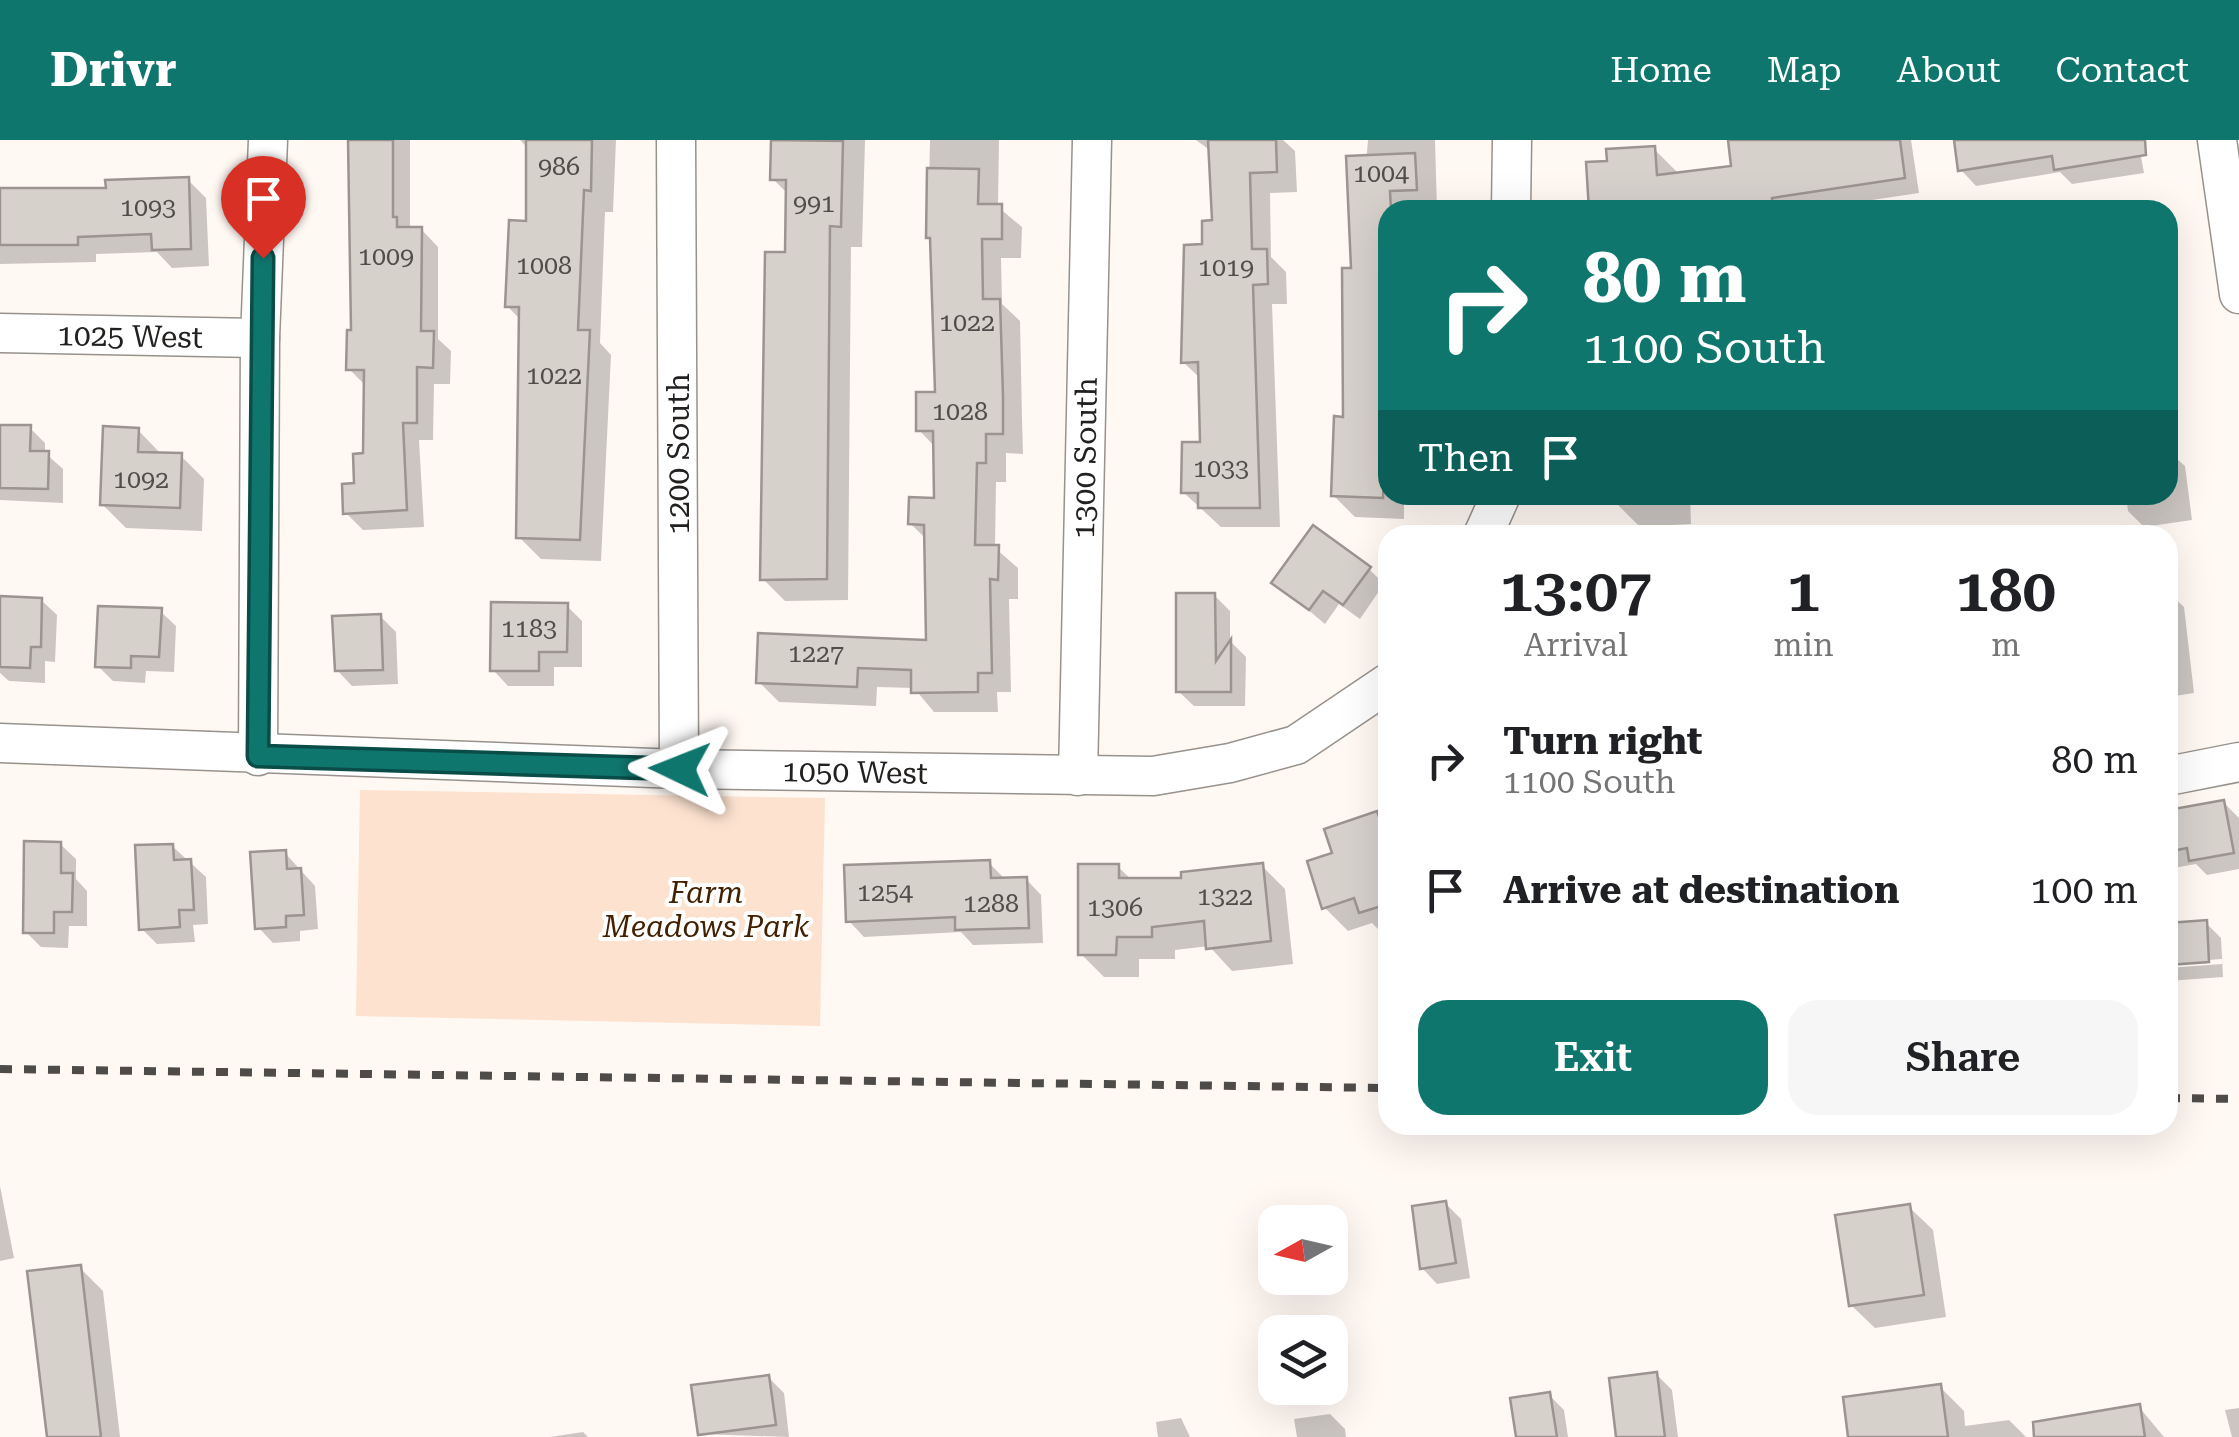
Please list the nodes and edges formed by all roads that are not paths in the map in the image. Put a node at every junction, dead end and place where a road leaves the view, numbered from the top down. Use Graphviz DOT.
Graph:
graph roads {
  1 [pos="268,140"];
  2 [pos="676,140"];
  3 [pos="1092,140"];
  4 [pos="1512,140"];
  5 [pos="2217,140"];
  6 [pos="1511,200"];
  7 [pos="2239,294"];
  8 [pos="0,334"];
  9 [pos="260,338"];
  10 [pos="1378,690"];
  11 [pos="0,743"];
  12 [pos="258,756"];
  13 [pos="2239,762"];
  14 [pos="680,769"];
  15 [pos="2178,774"];
  16 [pos="1078,776"];
  1 -- 9 [label="street"];
  2 -- 14 [label="street, 1200 South"];
  3 -- 16 [label="street, 1300 South"];
  4 -- 6 [label="street"];
  5 -- 7 [label="street"];
  8 -- 9 [label="street, 1025 West"];
  9 -- 12 [label="street"];
  10 -- 16 [label="street, 1050 West"];
  11 -- 12 [label="street, 1050 West"];
  12 -- 14 [label="street, 1050 West"];
  13 -- 15 [label="street"];
  14 -- 16 [label="street, 1050 West"];
}
